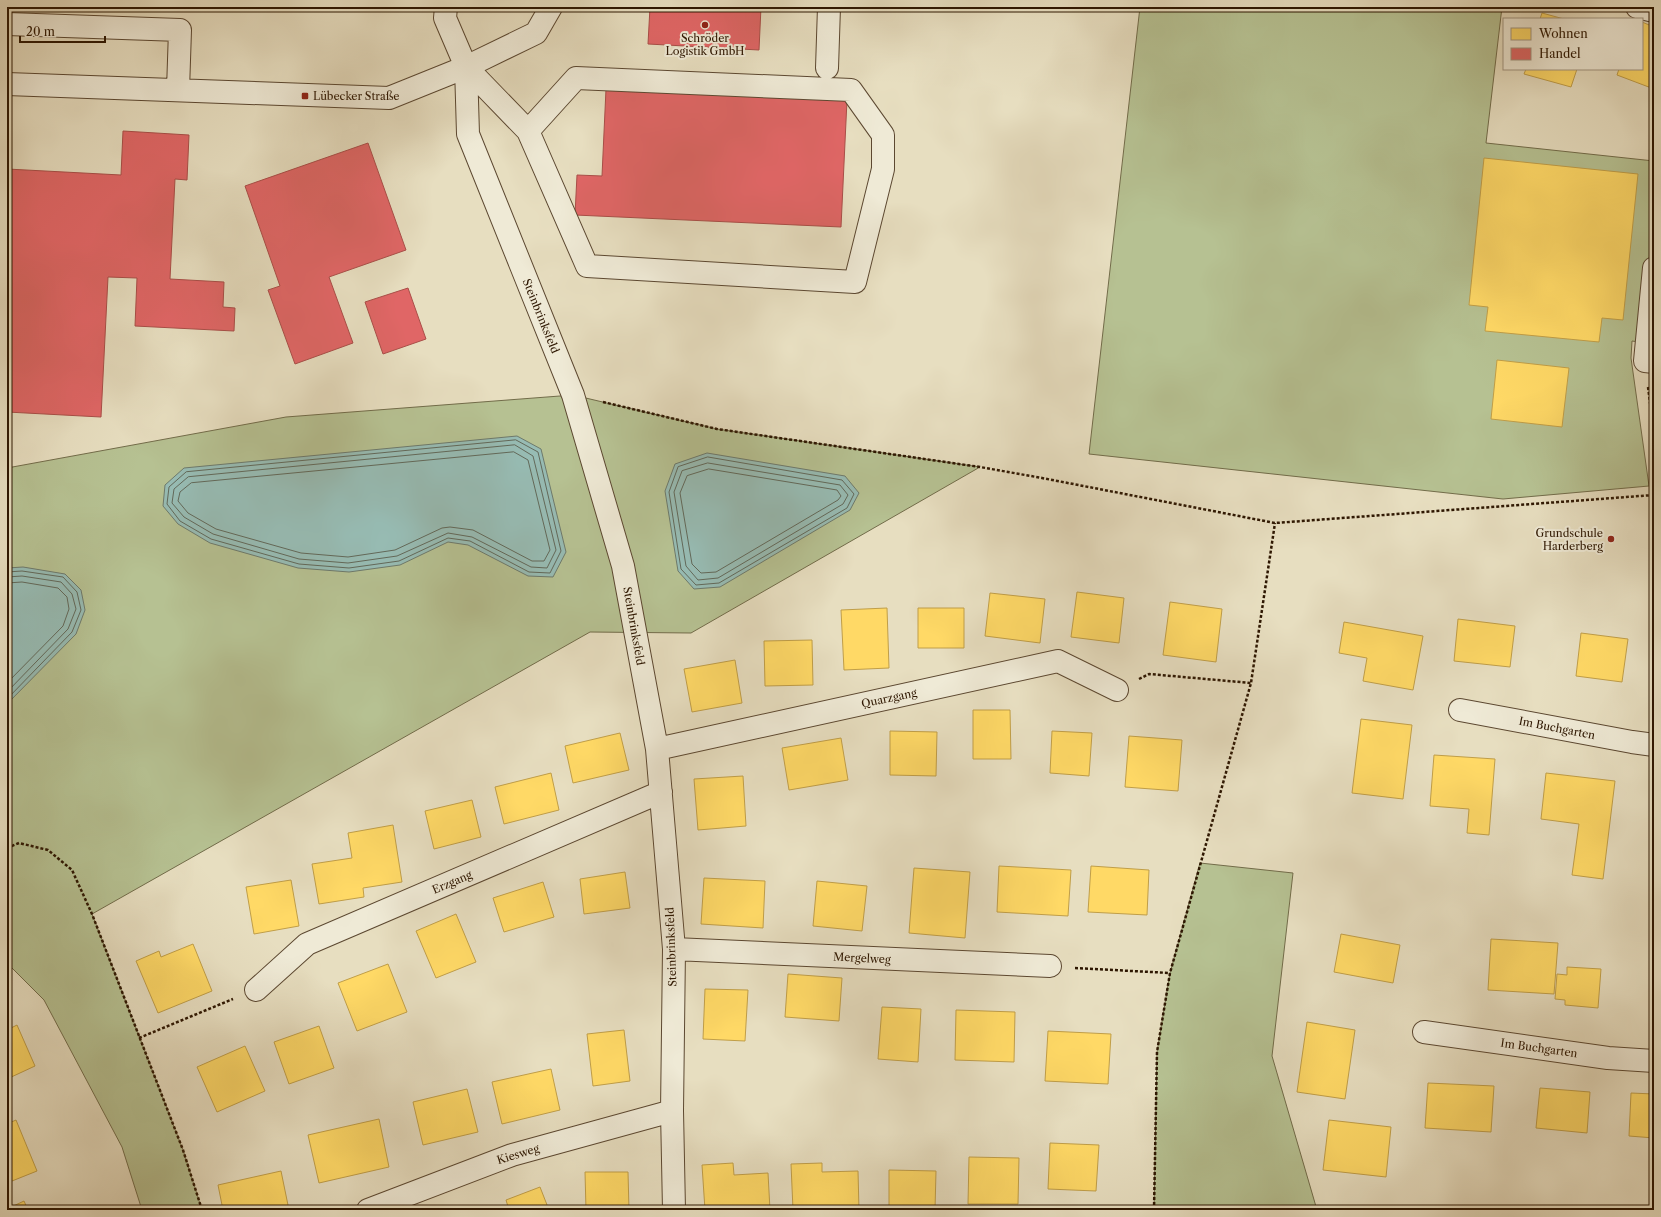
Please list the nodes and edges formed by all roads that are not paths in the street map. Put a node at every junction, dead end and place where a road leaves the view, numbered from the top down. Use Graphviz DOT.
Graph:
graph roads {
  1 [pos="446,7"];
  2 [pos="551,7"];
  3 [pos="829,7"];
  4 [pos="1637,7"];
  5 [pos="1654,11"];
  6 [pos="7,24"];
  7 [pos="466,67"];
  8 [pos="826,68"];
  9 [pos="7,84"];
  10 [pos="178,90"];
  11 [pos="528,131"];
  12 [pos="1654,268"];
  13 [pos="1649,361"];
  14 [pos="1117,690"];
  15 [pos="1460,710"];
  16 [pos="1654,745"];
  17 [pos="657,749"];
  18 [pos="661,792"];
  19 [pos="674,949"];
  20 [pos="1050,966"];
  21 [pos="256,990"];
  22 [pos="1424,1032"];
  23 [pos="1654,1061"];
  24 [pos="672,1112"];
  25 [pos="368,1210"];
  26 [pos="674,1210"];
  1 -- 7 [label="street"];
  2 -- 7 [label="street"];
  3 -- 8 [label="street"];
  4 -- 5 [label="street"];
  6 -- 10 [label="street"];
  7 -- 10 [label="street"];
  7 -- 11 [label="street"];
  7 -- 17 [label="street, Steinbrinksfeld"];
  9 -- 10 [label="street"];
  11 -- 11 [label="street"];
  12 -- 13 [label="street"];
  14 -- 17 [label="street, Quarzgang"];
  15 -- 16 [label="street, Im Buchgarten"];
  17 -- 18 [label="street, Steinbrinksfeld"];
  18 -- 19 [label="street, Steinbrinksfeld"];
  18 -- 21 [label="street, Erzgang"];
  19 -- 20 [label="street, Mergelweg"];
  19 -- 24 [label="street, Steinbrinksfeld"];
  22 -- 23 [label="street, Im Buchgarten"];
  24 -- 25 [label="street, Kiesweg"];
  24 -- 26 [label="street, Steinbrinksfeld"];
}
